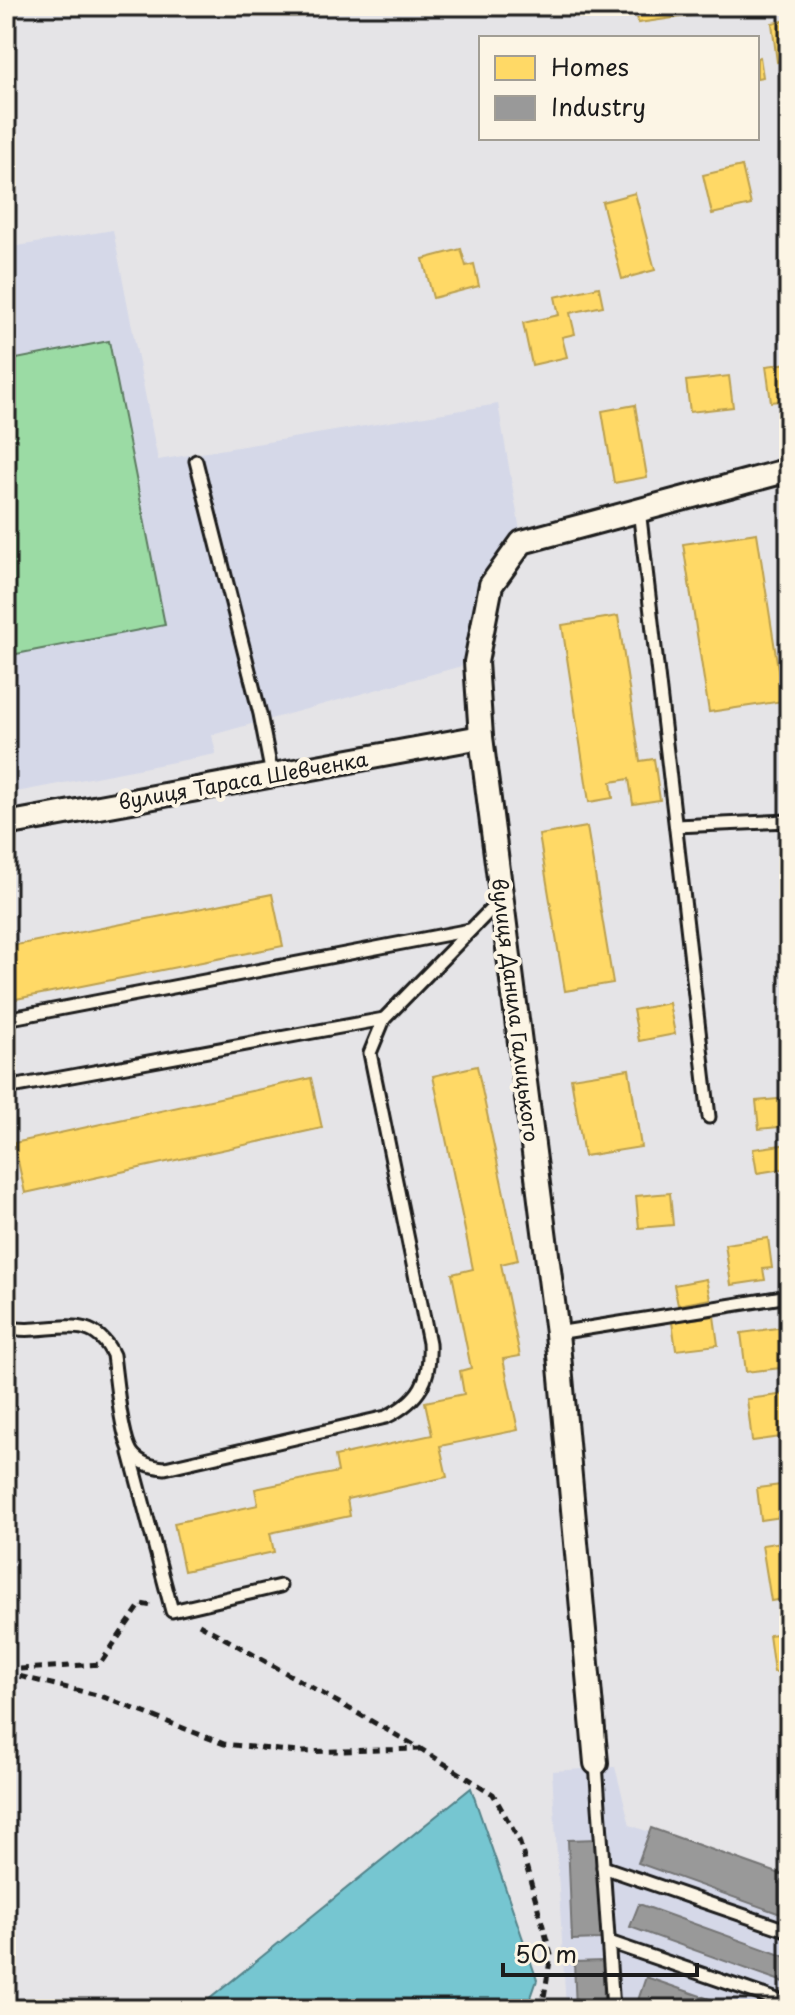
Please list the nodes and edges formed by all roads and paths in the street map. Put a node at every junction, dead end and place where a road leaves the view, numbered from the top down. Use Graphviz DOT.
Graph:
graph roads {
  1 [pos="196,461"];
  2 [pos="789,470"];
  3 [pos="639,509"];
  4 [pos="481,737"];
  5 [pos="272,775"];
  6 [pos="789,821"];
  7 [pos="6,824"];
  8 [pos="676,826"];
  9 [pos="502,897"];
  10 [pos="470,930"];
  11 [pos="6,1019"];
  12 [pos="384,1019"];
  13 [pos="6,1088"];
  14 [pos="709,1117"];
  15 [pos="789,1296"];
  16 [pos="6,1327"];
  17 [pos="557,1333"];
  18 [pos="128,1445"];
  19 [pos="280,1586"];
  20 [pos="172,1611"];
  21 [pos="6,1672"];
  22 [pos="421,1749"];
  23 [pos="596,1763"];
  24 [pos="603,1867"];
  25 [pos="789,1931"];
  26 [pos="609,1942"];
  27 [pos="789,2004"];
  28 [pos="542,2009"];
  29 [pos="613,2009"];
  1 -- 5 [label="lane"];
  2 -- 3 [label="street, вулиця Данила Галицького"];
  3 -- 4 [label="street, вулиця Данила Галицького"];
  3 -- 8 [label="lane"];
  4 -- 5 [label="street, вулиця Тараса Шевченка"];
  4 -- 9 [label="street, вулиця Данила Галицького"];
  5 -- 7 [label="street, вулиця Тараса Шевченка"];
  6 -- 8 [label="lane"];
  8 -- 14 [label="lane"];
  9 -- 10 [label="lane"];
  9 -- 17 [label="street, вулиця Данила Галицького"];
  10 -- 11 [label="lane"];
  10 -- 12 [label="lane"];
  12 -- 13 [label="lane"];
  12 -- 18 [label="lane"];
  15 -- 17 [label="lane"];
  16 -- 18 [label="lane"];
  17 -- 23 [label="street, вулиця Данила Галицького"];
  18 -- 20 [label="lane"];
  19 -- 20 [label="lane"];
  20 -- 21 [label="path"];
  20 -- 22 [label="path"];
  21 -- 22 [label="path"];
  22 -- 28 [label="path"];
  23 -- 24 [label="lane"];
  24 -- 25 [label="lane"];
  24 -- 26 [label="lane"];
  26 -- 27 [label="lane"];
  26 -- 29 [label="lane"];
}
